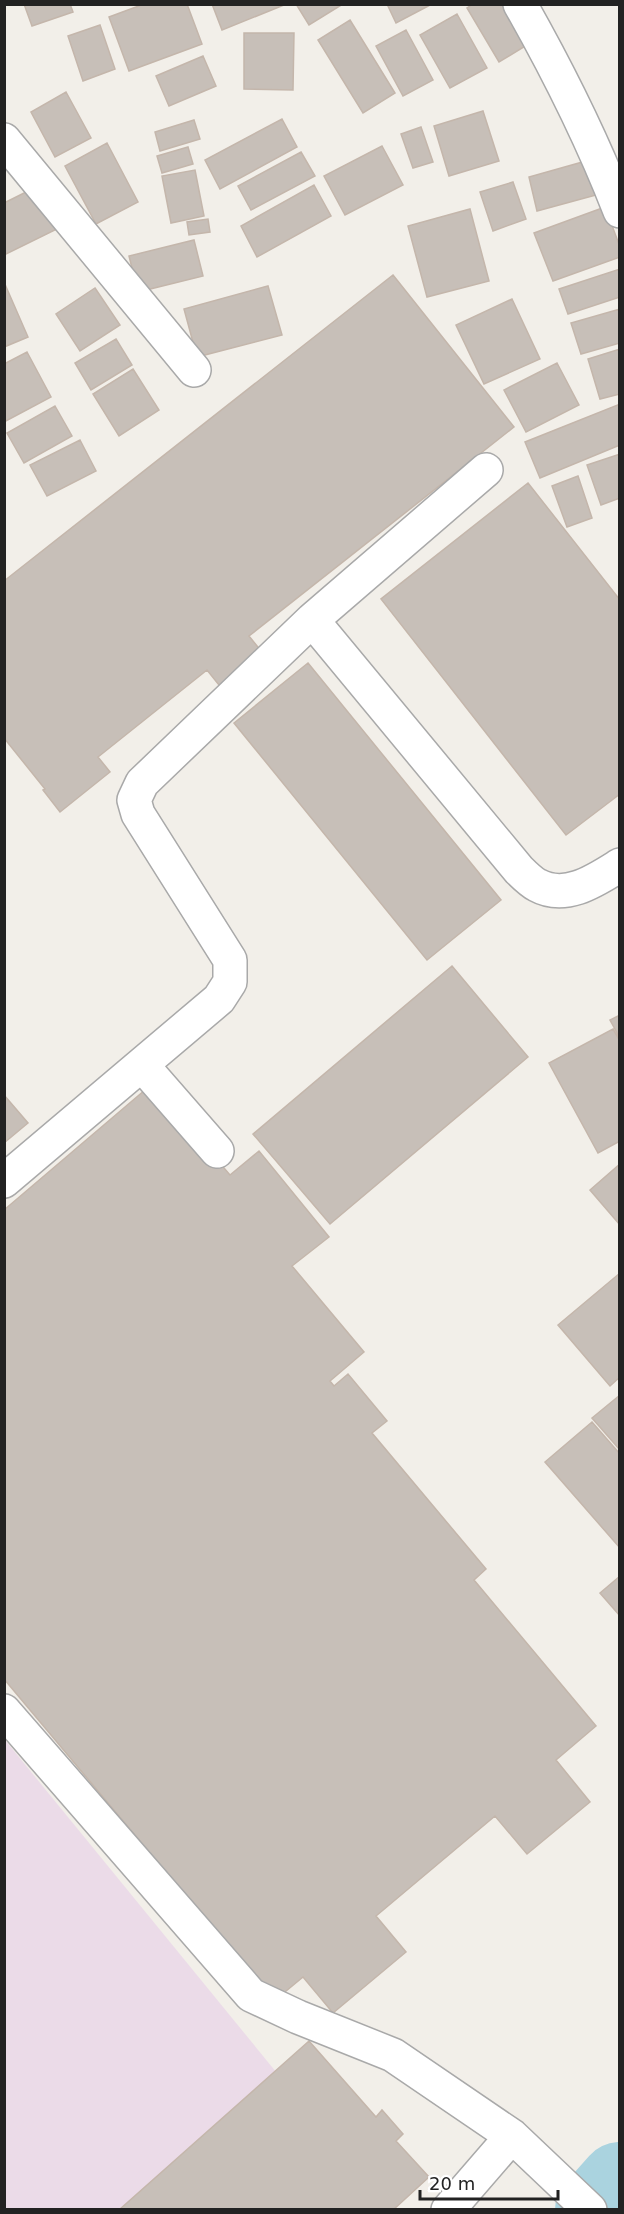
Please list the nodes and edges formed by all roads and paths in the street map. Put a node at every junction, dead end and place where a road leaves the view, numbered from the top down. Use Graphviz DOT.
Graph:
graph roads {
  1 [pos="520,4"];
  2 [pos="4,140"];
  3 [pos="620,211"];
  4 [pos="194,370"];
  5 [pos="486,470"];
  6 [pos="312,620"];
  7 [pos="620,865"];
  8 [pos="142,1065"];
  9 [pos="216,1151"];
  10 [pos="4,1181"];
  11 [pos="4,1711"];
  12 [pos="512,2136"];
  13 [pos="448,2210"];
  14 [pos="590,2210"];
  1 -- 3 [label="street"];
  2 -- 4 [label="street"];
  5 -- 6 [label="street"];
  6 -- 7 [label="street"];
  6 -- 8 [label="street"];
  8 -- 9 [label="street"];
  8 -- 10 [label="street"];
  11 -- 12 [label="street"];
  12 -- 13 [label="street"];
  12 -- 14 [label="street"];
}
